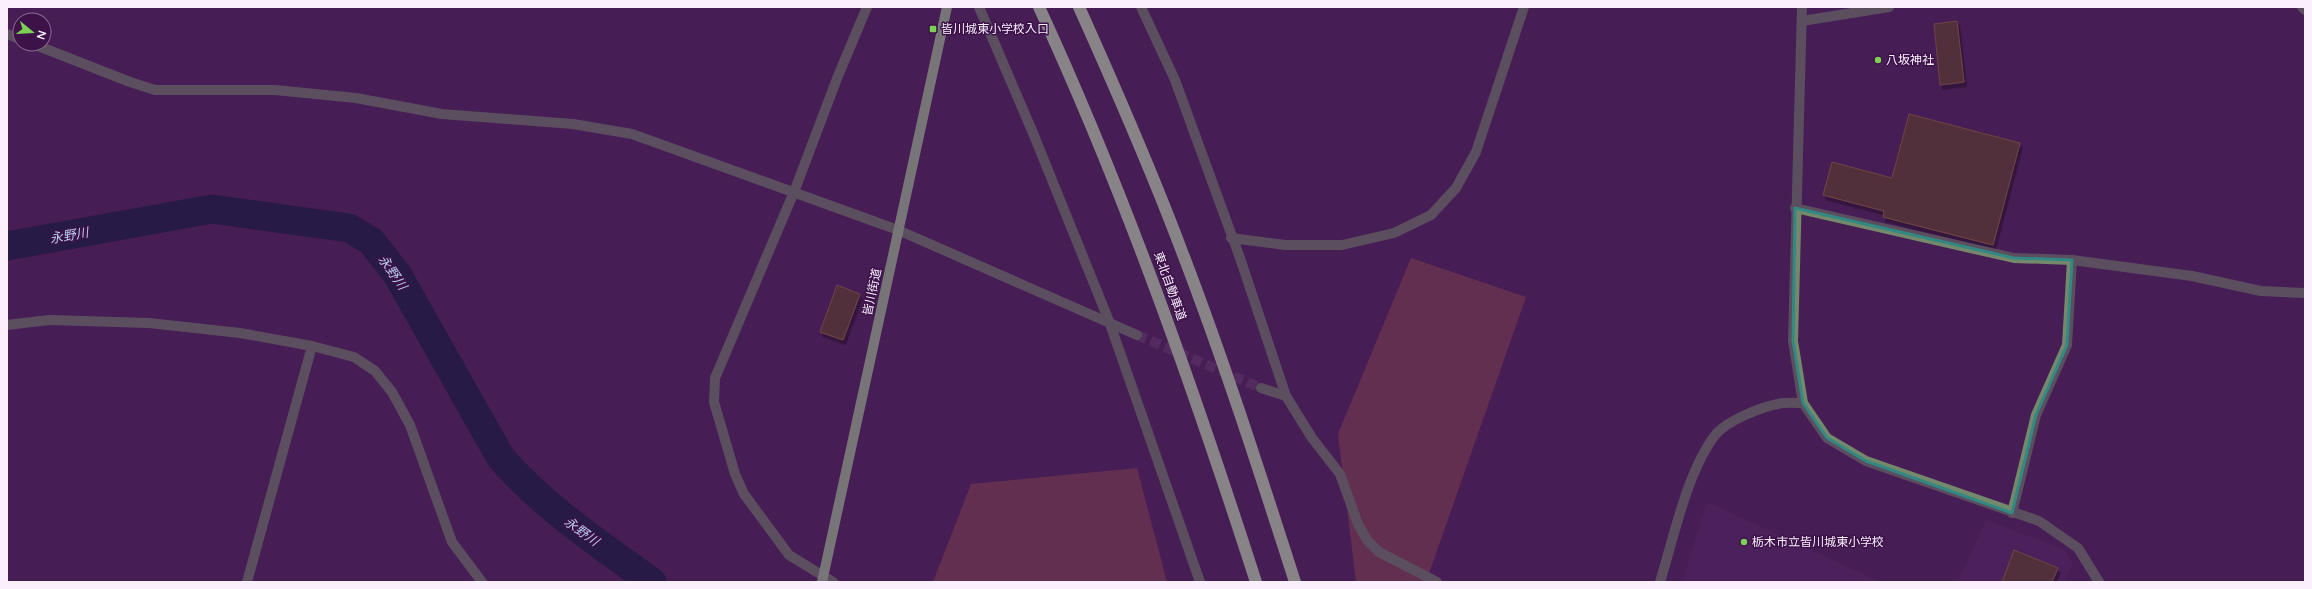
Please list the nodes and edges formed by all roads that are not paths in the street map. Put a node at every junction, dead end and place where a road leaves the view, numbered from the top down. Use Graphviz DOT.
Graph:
graph roads {
  1 [pos="867,7"];
  2 [pos="947,7"];
  3 [pos="979,7"];
  4 [pos="1039,7"];
  5 [pos="1079,7"];
  6 [pos="1141,7"];
  7 [pos="1524,7"];
  8 [pos="1802,7"];
  9 [pos="1889,7"];
  10 [pos="2302,7"];
  11 [pos="2305,10"];
  12 [pos="1802,21"];
  13 [pos="52,51"];
  14 [pos="794,192"];
  15 [pos="1795,208"];
  16 [pos="898,230"];
  17 [pos="1232,238"];
  18 [pos="2072,260"];
  19 [pos="2305,294"];
  20 [pos="1109,321"];
  21 [pos="7,325"];
  22 [pos="1138,335"];
  23 [pos="312,346"];
  24 [pos="1260,388"];
  25 [pos="1286,396"];
  26 [pos="1803,403"];
  27 [pos="2012,513"];
  28 [pos="823,579"];
  29 [pos="247,582"];
  30 [pos="482,582"];
  31 [pos="833,582"];
  32 [pos="1200,582"];
  33 [pos="1256,582"];
  34 [pos="1295,582"];
  35 [pos="1437,582"];
  36 [pos="1660,582"];
  37 [pos="2099,582"];
  1 -- 14 [label="street"];
  2 -- 16 [label="main road, 皆川街道"];
  3 -- 20 [label="street"];
  4 -- 33 [label="highway, 東北自動車道"];
  5 -- 34 [label="highway, 東北自動車道"];
  6 -- 17 [label="street"];
  7 -- 17 [label="street"];
  8 -- 12 [label="street"];
  9 -- 12 [label="street"];
  10 -- 11 [label="street"];
  12 -- 15 [label="street"];
  13 -- 14 [label="street"];
  14 -- 16 [label="street"];
  14 -- 28 [label="street"];
  15 -- 18 [label="street"];
  15 -- 26 [label="street"];
  16 -- 20 [label="street"];
  16 -- 28 [label="main road, 皆川街道"];
  17 -- 25 [label="street"];
  18 -- 19 [label="street"];
  18 -- 27 [label="street"];
  20 -- 22 [label="street"];
  20 -- 32 [label="street"];
  21 -- 23 [label="street"];
  23 -- 29 [label="street"];
  23 -- 30 [label="street"];
  24 -- 25 [label="street"];
  25 -- 35 [label="street"];
  26 -- 27 [label="street"];
  26 -- 36 [label="street"];
  27 -- 37 [label="street"];
  28 -- 31 [label="street"];
}
